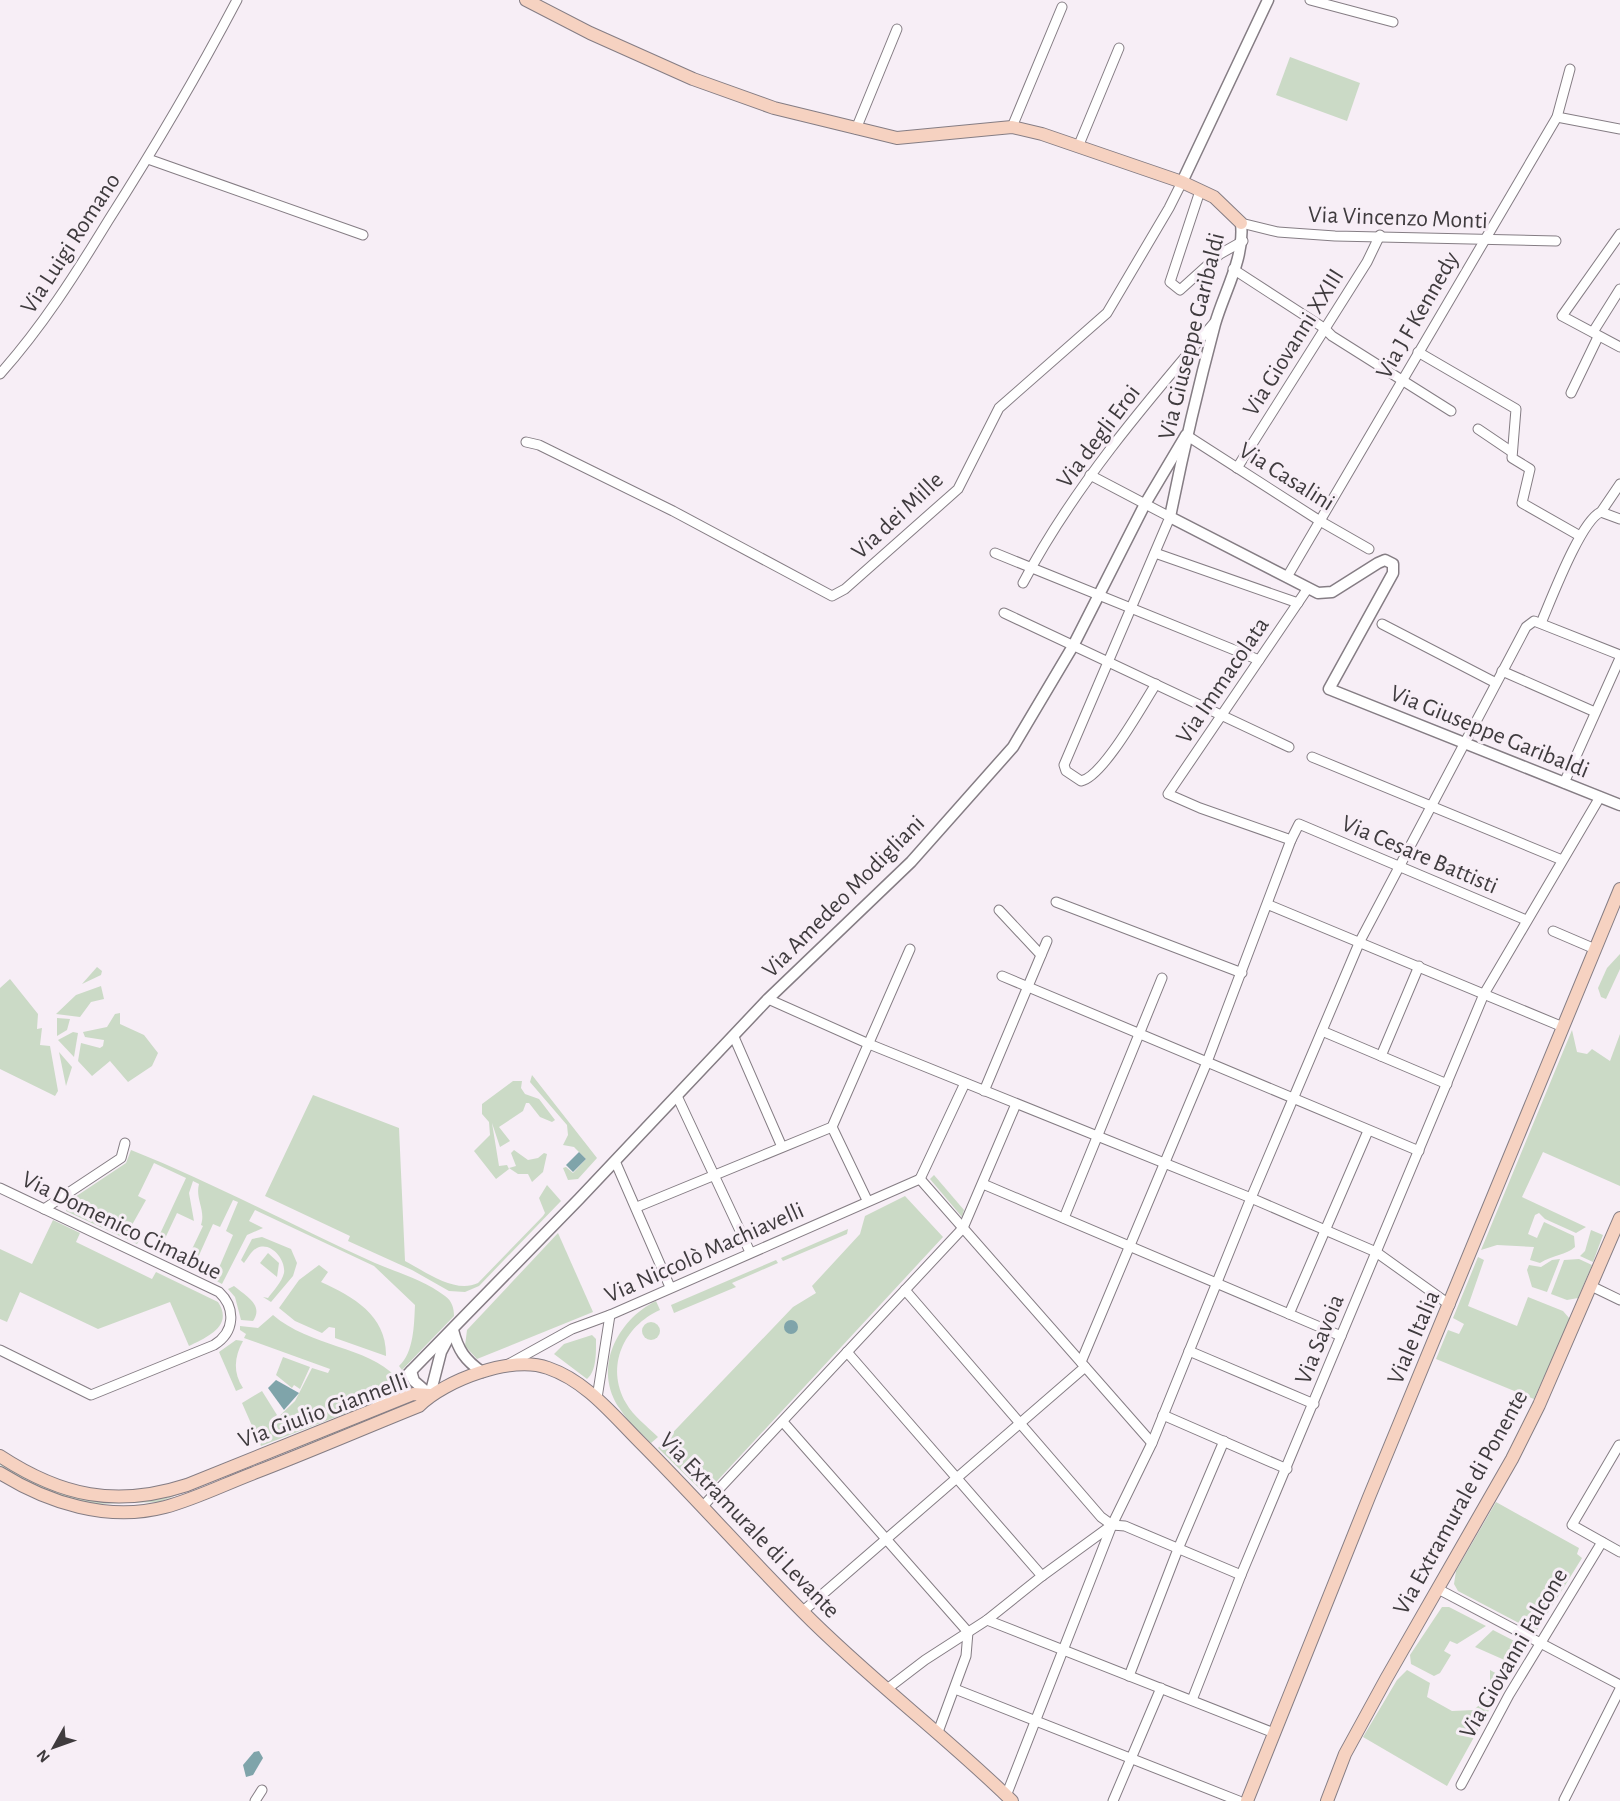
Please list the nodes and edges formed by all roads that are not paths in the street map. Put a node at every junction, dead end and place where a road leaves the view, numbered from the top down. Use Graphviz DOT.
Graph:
graph roads {
  1 [pos="237,0"];
  2 [pos="526,0"];
  3 [pos="1268,0"];
  4 [pos="1310,0"];
  5 [pos="1062,7"];
  6 [pos="1393,22"];
  7 [pos="897,29"];
  8 [pos="1119,48"];
  9 [pos="1570,69"];
  10 [pos="1557,117"];
  11 [pos="1012,127"];
  12 [pos="856,129"];
  13 [pos="1620,129"];
  14 [pos="1078,147"];
  15 [pos="148,159"];
  16 [pos="1182,182"];
  17 [pos="1200,191"];
  18 [pos="1240,223"];
  19 [pos="1620,234"];
  20 [pos="363,235"];
  21 [pos="1380,235"];
  22 [pos="1484,238"];
  23 [pos="1243,241"];
  24 [pos="1556,241"];
  25 [pos="1233,269"];
  26 [pos="1620,289"];
  27 [pos="1216,321"];
  28 [pos="1324,328"];
  29 [pos="1595,334"];
  30 [pos="1620,347"];
  31 [pos="1418,351"];
  32 [pos="0,374"];
  33 [pos="1401,380"];
  34 [pos="1571,393"];
  35 [pos="1451,411"];
  36 [pos="1478,429"];
  37 [pos="1186,435"];
  38 [pos="525,442"];
  39 [pos="1512,452"];
  40 [pos="1237,468"];
  41 [pos="1090,475"];
  42 [pos="1620,484"];
  43 [pos="1145,504"];
  44 [pos="1601,512"];
  45 [pos="1170,517"];
  46 [pos="1620,519"];
  47 [pos="1320,521"];
  48 [pos="1580,536"];
  49 [pos="1369,549"];
  50 [pos="995,553"];
  51 [pos="1155,553"];
  52 [pos="1031,567"];
  53 [pos="1287,577"];
  54 [pos="1023,584"];
  55 [pos="1308,588"];
  56 [pos="1101,596"];
  57 [pos="1298,603"];
  58 [pos="1131,608"];
  59 [pos="1004,613"];
  60 [pos="1540,623"];
  61 [pos="1382,624"];
  62 [pos="1073,646"];
  63 [pos="1620,657"];
  64 [pos="1259,660"];
  65 [pos="1108,662"];
  66 [pos="1502,671"];
  67 [pos="1496,683"];
  68 [pos="1156,684"];
  69 [pos="1595,712"];
  70 [pos="1222,715"];
  71 [pos="1463,743"];
  72 [pos="1289,747"];
  73 [pos="1312,757"];
  74 [pos="1564,783"];
  75 [pos="1600,797"];
  76 [pos="1620,805"];
  77 [pos="1430,806"];
  78 [pos="1291,840"];
  79 [pos="1562,860"];
  80 [pos="1398,866"];
  81 [pos="1620,889"];
  82 [pos="1056,902"];
  83 [pos="1269,905"];
  84 [pos="999,910"];
  85 [pos="1526,920"];
  86 [pos="1552,931"];
  87 [pos="1047,941"];
  88 [pos="1360,941"];
  89 [pos="910,949"];
  90 [pos="1594,950"];
  91 [pos="1041,955"];
  92 [pos="1419,966"];
  93 [pos="1242,972"];
  94 [pos="1002,976"];
  95 [pos="1162,978"];
  96 [pos="1028,987"];
  97 [pos="1484,994"];
  98 [pos="768,999"];
  99 [pos="1563,1028"];
  100 [pos="1322,1031"];
  101 [pos="1138,1035"];
  102 [pos="734,1037"];
  103 [pos="869,1044"];
  104 [pos="1382,1056"];
  105 [pos="1207,1062"];
  106 [pos="965,1083"];
  107 [pos="1447,1084"];
  108 [pos="984,1091"];
  109 [pos="677,1096"];
  110 [pos="1294,1098"];
  111 [pos="1016,1104"];
  112 [pos="832,1127"];
  113 [pos="1368,1131"];
  114 [pos="1096,1137"];
  115 [pos="125,1143"];
  116 [pos="782,1147"];
  117 [pos="1419,1151"];
  118 [pos="615,1161"];
  119 [pos="1163,1164"];
  120 [pos="714,1175"];
  121 [pos="920,1179"];
  122 [pos="983,1184"];
  123 [pos="0,1188"];
  124 [pos="1251,1198"];
  125 [pos="867,1200"];
  126 [pos="637,1207"];
  127 [pos="44,1209"];
  128 [pos="1064,1218"];
  129 [pos="1620,1218"];
  130 [pos="963,1228"];
  131 [pos="1325,1232"];
  132 [pos="1130,1247"];
  133 [pos="750,1252"];
  134 [pos="1376,1252"];
  135 [pos="1216,1283"];
  136 [pos="1591,1286"];
  137 [pos="670,1287"];
  138 [pos="905,1290"];
  139 [pos="1620,1300"];
  140 [pos="1450,1305"];
  141 [pos="1289,1314"];
  142 [pos="610,1315"];
  143 [pos="453,1330"];
  144 [pos="1341,1336"];
  145 [pos="0,1350"];
  146 [pos="1189,1351"];
  147 [pos="847,1352"];
  148 [pos="1083,1365"];
  149 [pos="507,1366"];
  150 [pos="411,1371"];
  151 [pos="482,1372"];
  152 [pos="430,1395"];
  153 [pos="597,1398"];
  154 [pos="1314,1404"];
  155 [pos="372,1411"];
  156 [pos="1163,1415"];
  157 [pos="783,1422"];
  158 [pos="1020,1424"];
  159 [pos="1224,1442"];
  160 [pos="1152,1443"];
  161 [pos="1619,1445"];
  162 [pos="0,1456"];
  163 [pos="1287,1468"];
  164 [pos="0,1473"];
  165 [pos="957,1478"];
  166 [pos="704,1505"];
  167 [pos="1112,1525"];
  168 [pos="885,1540"];
  169 [pos="1602,1542"];
  170 [pos="1178,1548"];
  171 [pos="1620,1552"];
  172 [pos="1241,1575"];
  173 [pos="1041,1576"];
  174 [pos="1438,1590"];
  175 [pos="802,1612"];
  176 [pos="987,1620"];
  177 [pos="968,1632"];
  178 [pos="1540,1644"];
  179 [pos="1064,1650"];
  180 [pos="1129,1676"];
  181 [pos="1620,1687"];
  182 [pos="1161,1688"];
  183 [pos="887,1689"];
  184 [pos="955,1689"];
  185 [pos="1192,1700"];
  186 [pos="1036,1721"];
  187 [pos="938,1732"];
  188 [pos="1274,1733"];
  189 [pos="1131,1758"];
  190 [pos="1461,1785"];
  191 [pos="262,1790"];
  192 [pos="1009,1798"];
  193 [pos="255,1801"];
  194 [pos="1113,1801"];
  195 [pos="1239,1801"];
  196 [pos="1247,1801"];
  197 [pos="1328,1801"];
  198 [pos="1564,1801"];
  1 -- 15 [label="street, Via Luigi Romano"];
  2 -- 12 [label="main road, Via Giuseppe Garibaldi"];
  3 -- 16 [label="street"];
  4 -- 6 [label="street"];
  5 -- 11 [label="street"];
  7 -- 12 [label="street"];
  8 -- 14 [label="street"];
  9 -- 10 [label="street, Via J F Kennedy"];
  10 -- 13 [label="street"];
  10 -- 22 [label="street, Via J F Kennedy"];
  11 -- 12 [label="main road, Via Giuseppe Garibaldi"];
  11 -- 14 [label="main road, Via Giuseppe Garibaldi"];
  14 -- 16 [label="main road, Via Giuseppe Garibaldi"];
  15 -- 20 [label="street, Via Luigi Romano"];
  15 -- 32 [label="street, Via Luigi Romano"];
  16 -- 17 [label="main road, Via Giuseppe Garibaldi"];
  16 -- 38 [label="street, Via dei Mille"];
  17 -- 18 [label="main road, Via Giuseppe Garibaldi"];
  17 -- 23 [label="street"];
  18 -- 21 [label="street, Via Vincenzo Monti"];
  18 -- 23 [label="street, Via Giuseppe Garibaldi"];
  19 -- 29 [label="street"];
  21 -- 22 [label="street, Via Vincenzo Monti"];
  21 -- 28 [label="street, Via Giovanni XXIII"];
  22 -- 24 [label="street, Via Vincenzo Monti"];
  22 -- 31 [label="street, Via J F Kennedy"];
  23 -- 25 [label="street, Via Giuseppe Garibaldi"];
  25 -- 27 [label="street, Via Giuseppe Garibaldi"];
  25 -- 28 [label="street"];
  26 -- 29 [label="street"];
  27 -- 37 [label="street, Via Giuseppe Garibaldi"];
  27 -- 41 [label="street, Via degli Eroi"];
  28 -- 33 [label="street"];
  28 -- 40 [label="street, Via Giovanni XXIII"];
  29 -- 30 [label="street"];
  29 -- 34 [label="street"];
  31 -- 33 [label="street, Via J F Kennedy"];
  31 -- 39 [label="street"];
  33 -- 35 [label="street"];
  33 -- 47 [label="street, Via J F Kennedy"];
  36 -- 39 [label="street"];
  37 -- 40 [label="street, Via Casalini"];
  37 -- 43 [label="street, Via Amedeo Modigliani"];
  37 -- 45 [label="street, Via Giuseppe Garibaldi"];
  39 -- 48 [label="street"];
  40 -- 47 [label="street, Via Casalini"];
  41 -- 43 [label="street"];
  41 -- 52 [label="street, Via degli Eroi"];
  42 -- 44 [label="street"];
  43 -- 45 [label="street"];
  43 -- 56 [label="street, Via Amedeo Modigliani"];
  44 -- 46 [label="street"];
  44 -- 48 [label="street"];
  45 -- 51 [label="street"];
  45 -- 53 [label="street, Via Giuseppe Garibaldi"];
  47 -- 49 [label="street, Via Casalini"];
  47 -- 53 [label="street, Via J F Kennedy"];
  48 -- 60 [label="street"];
  50 -- 52 [label="street"];
  51 -- 57 [label="street"];
  51 -- 58 [label="street"];
  52 -- 54 [label="street, Via degli Eroi"];
  52 -- 56 [label="street"];
  53 -- 55 [label="street, Via Giuseppe Garibaldi"];
  55 -- 57 [label="street, Via Immacolata"];
  55 -- 71 [label="street, Via Giuseppe Garibaldi"];
  56 -- 58 [label="street"];
  56 -- 62 [label="street, Via Amedeo Modigliani"];
  57 -- 64 [label="street, Via Immacolata"];
  58 -- 64 [label="street"];
  58 -- 65 [label="street"];
  59 -- 62 [label="street"];
  60 -- 63 [label="street"];
  60 -- 66 [label="street"];
  61 -- 67 [label="street"];
  62 -- 65 [label="street"];
  62 -- 98 [label="street, Via Amedeo Modigliani"];
  63 -- 69 [label="street"];
  64 -- 70 [label="street, Via Immacolata"];
  65 -- 68 [label="street"];
  65 -- 68 [label="street"];
  66 -- 67 [label="street"];
  66 -- 69 [label="street"];
  67 -- 71 [label="street"];
  68 -- 70 [label="street"];
  69 -- 74 [label="street"];
  70 -- 72 [label="street"];
  70 -- 78 [label="street, Via Immacolata"];
  71 -- 74 [label="street, Via Giuseppe Garibaldi"];
  71 -- 77 [label="street"];
  73 -- 77 [label="street"];
  74 -- 75 [label="street, Via Giuseppe Garibaldi"];
  75 -- 76 [label="street, Via Giuseppe Garibaldi"];
  75 -- 79 [label="street, Via Savoia"];
  77 -- 79 [label="street"];
  77 -- 80 [label="street"];
  78 -- 80 [label="street, Via Cesare Battisti"];
  78 -- 83 [label="street"];
  79 -- 85 [label="street, Via Savoia"];
  80 -- 85 [label="street, Via Cesare Battisti"];
  80 -- 88 [label="street"];
  81 -- 90 [label="main road, Viale Italia"];
  82 -- 93 [label="street"];
  83 -- 88 [label="street"];
  83 -- 93 [label="street"];
  84 -- 91 [label="street"];
  85 -- 97 [label="street, Via Savoia"];
  86 -- 90 [label="street"];
  87 -- 91 [label="street"];
  88 -- 92 [label="street"];
  88 -- 100 [label="street"];
  89 -- 103 [label="street"];
  90 -- 99 [label="main road, Viale Italia"];
  91 -- 96 [label="street"];
  92 -- 97 [label="street"];
  92 -- 104 [label="street"];
  93 -- 105 [label="street"];
  94 -- 96 [label="street"];
  95 -- 101 [label="street"];
  96 -- 101 [label="street"];
  96 -- 108 [label="street"];
  97 -- 99 [label="street"];
  97 -- 107 [label="street, Via Savoia"];
  98 -- 102 [label="street, Via Amedeo Modigliani"];
  98 -- 103 [label="street"];
  99 -- 140 [label="main road, Viale Italia"];
  100 -- 104 [label="street"];
  100 -- 110 [label="street"];
  101 -- 105 [label="street"];
  101 -- 114 [label="street"];
  102 -- 109 [label="street, Via Amedeo Modigliani"];
  102 -- 116 [label="street"];
  103 -- 106 [label="street"];
  103 -- 112 [label="street"];
  104 -- 107 [label="street"];
  105 -- 110 [label="street"];
  105 -- 119 [label="street"];
  106 -- 108 [label="street"];
  106 -- 121 [label="street"];
  107 -- 117 [label="street, Via Savoia"];
  108 -- 111 [label="street"];
  109 -- 118 [label="street, Via Amedeo Modigliani"];
  109 -- 120 [label="street"];
  110 -- 113 [label="street"];
  110 -- 124 [label="street"];
  111 -- 114 [label="street"];
  111 -- 122 [label="street"];
  112 -- 116 [label="street"];
  112 -- 125 [label="street"];
  113 -- 117 [label="street"];
  113 -- 131 [label="street"];
  114 -- 119 [label="street"];
  114 -- 128 [label="street"];
  115 -- 127 [label="street"];
  116 -- 120 [label="street"];
  117 -- 134 [label="street, Via Savoia"];
  118 -- 126 [label="street"];
  118 -- 143 [label="street, Via Amedeo Modigliani"];
  119 -- 124 [label="street"];
  119 -- 132 [label="street"];
  120 -- 126 [label="street"];
  120 -- 133 [label="street"];
  121 -- 125 [label="street, Via Niccolò Machiavelli"];
  121 -- 130 [label="street"];
  122 -- 128 [label="street"];
  122 -- 130 [label="street"];
  123 -- 127 [label="street, Via Domenico Cimabue"];
  124 -- 131 [label="street"];
  124 -- 135 [label="street"];
  125 -- 133 [label="street, Via Niccolò Machiavelli"];
  126 -- 137 [label="street"];
  127 -- 145 [label="street, Via Domenico Cimabue"];
  128 -- 132 [label="street"];
  129 -- 136 [label="main road, Via Extramurale di Ponente"];
  130 -- 138 [label="street"];
  130 -- 148 [label="street"];
  131 -- 134 [label="street"];
  131 -- 141 [label="street"];
  132 -- 135 [label="street"];
  132 -- 148 [label="street"];
  133 -- 137 [label="street, Via Niccolò Machiavelli"];
  134 -- 140 [label="street"];
  134 -- 144 [label="street, Via Savoia"];
  135 -- 141 [label="street"];
  135 -- 146 [label="street"];
  136 -- 139 [label="street"];
  136 -- 174 [label="main road, Via Extramurale di Ponente"];
  137 -- 142 [label="street, Via Niccolò Machiavelli"];
  138 -- 147 [label="street"];
  138 -- 158 [label="street"];
  140 -- 188 [label="main road, Viale Italia"];
  141 -- 144 [label="street"];
  142 -- 149 [label="street, Via Niccolò Machiavelli"];
  142 -- 153 [label="street"];
  143 -- 150 [label="street, Via Amedeo Modigliani"];
  143 -- 151 [label="street"];
  143 -- 152 [label="street, Via Amedeo Modigliani"];
  144 -- 154 [label="street, Via Savoia"];
  146 -- 154 [label="street"];
  146 -- 156 [label="street"];
  147 -- 157 [label="street"];
  147 -- 165 [label="street"];
  148 -- 158 [label="street"];
  148 -- 160 [label="street"];
  149 -- 151 [label="main road, Via Extramurale di Levante"];
  149 -- 153 [label="main road, Via Extramurale di Levante"];
  150 -- 152 [label="street"];
  150 -- 155 [label="street, Via Amedeo Modigliani"];
  151 -- 152 [label="main road, Via Extramurale di Levante"];
  152 -- 155 [label="main road, Via Giulio Giannelli"];
  152 -- 164 [label="main road, Via Giulio Giannelli"];
  153 -- 166 [label="main road, Via Extramurale di Levante"];
  154 -- 163 [label="street, Via Savoia"];
  155 -- 162 [label="main road, Via Giulio Giannelli"];
  156 -- 159 [label="street"];
  156 -- 160 [label="street"];
  157 -- 166 [label="street"];
  157 -- 168 [label="street"];
  158 -- 165 [label="street"];
  158 -- 167 [label="street"];
  159 -- 163 [label="street"];
  159 -- 170 [label="street"];
  160 -- 167 [label="street"];
  161 -- 169 [label="street"];
  163 -- 172 [label="street, Via Savoia"];
  165 -- 168 [label="street"];
  165 -- 173 [label="street"];
  166 -- 175 [label="main road, Via Extramurale di Levante"];
  167 -- 170 [label="street"];
  167 -- 173 [label="street"];
  167 -- 179 [label="street"];
  168 -- 175 [label="street"];
  168 -- 177 [label="street"];
  169 -- 171 [label="street"];
  169 -- 178 [label="street, Via Giovanni Falcone"];
  170 -- 172 [label="street"];
  170 -- 180 [label="street"];
  172 -- 185 [label="street, Via Savoia"];
  173 -- 176 [label="street"];
  174 -- 178 [label="street"];
  174 -- 197 [label="main road, Via Extramurale di Ponente"];
  175 -- 183 [label="main road, Via Extramurale di Levante"];
  176 -- 177 [label="street"];
  176 -- 179 [label="street"];
  177 -- 183 [label="street"];
  177 -- 184 [label="street"];
  178 -- 181 [label="street"];
  178 -- 190 [label="street, Via Giovanni Falcone"];
  179 -- 180 [label="street"];
  179 -- 186 [label="street"];
  180 -- 182 [label="street"];
  181 -- 198 [label="street"];
  182 -- 185 [label="street"];
  182 -- 189 [label="street"];
  183 -- 187 [label="main road, Via Extramurale di Levante"];
  184 -- 186 [label="street"];
  184 -- 187 [label="street"];
  185 -- 188 [label="street"];
  186 -- 189 [label="street"];
  186 -- 192 [label="street"];
  187 -- 192 [label="main road, Via Extramurale di Levante"];
  188 -- 196 [label="main road, Viale Italia"];
  189 -- 194 [label="street"];
  189 -- 195 [label="street"];
  191 -- 193 [label="street"];
}
